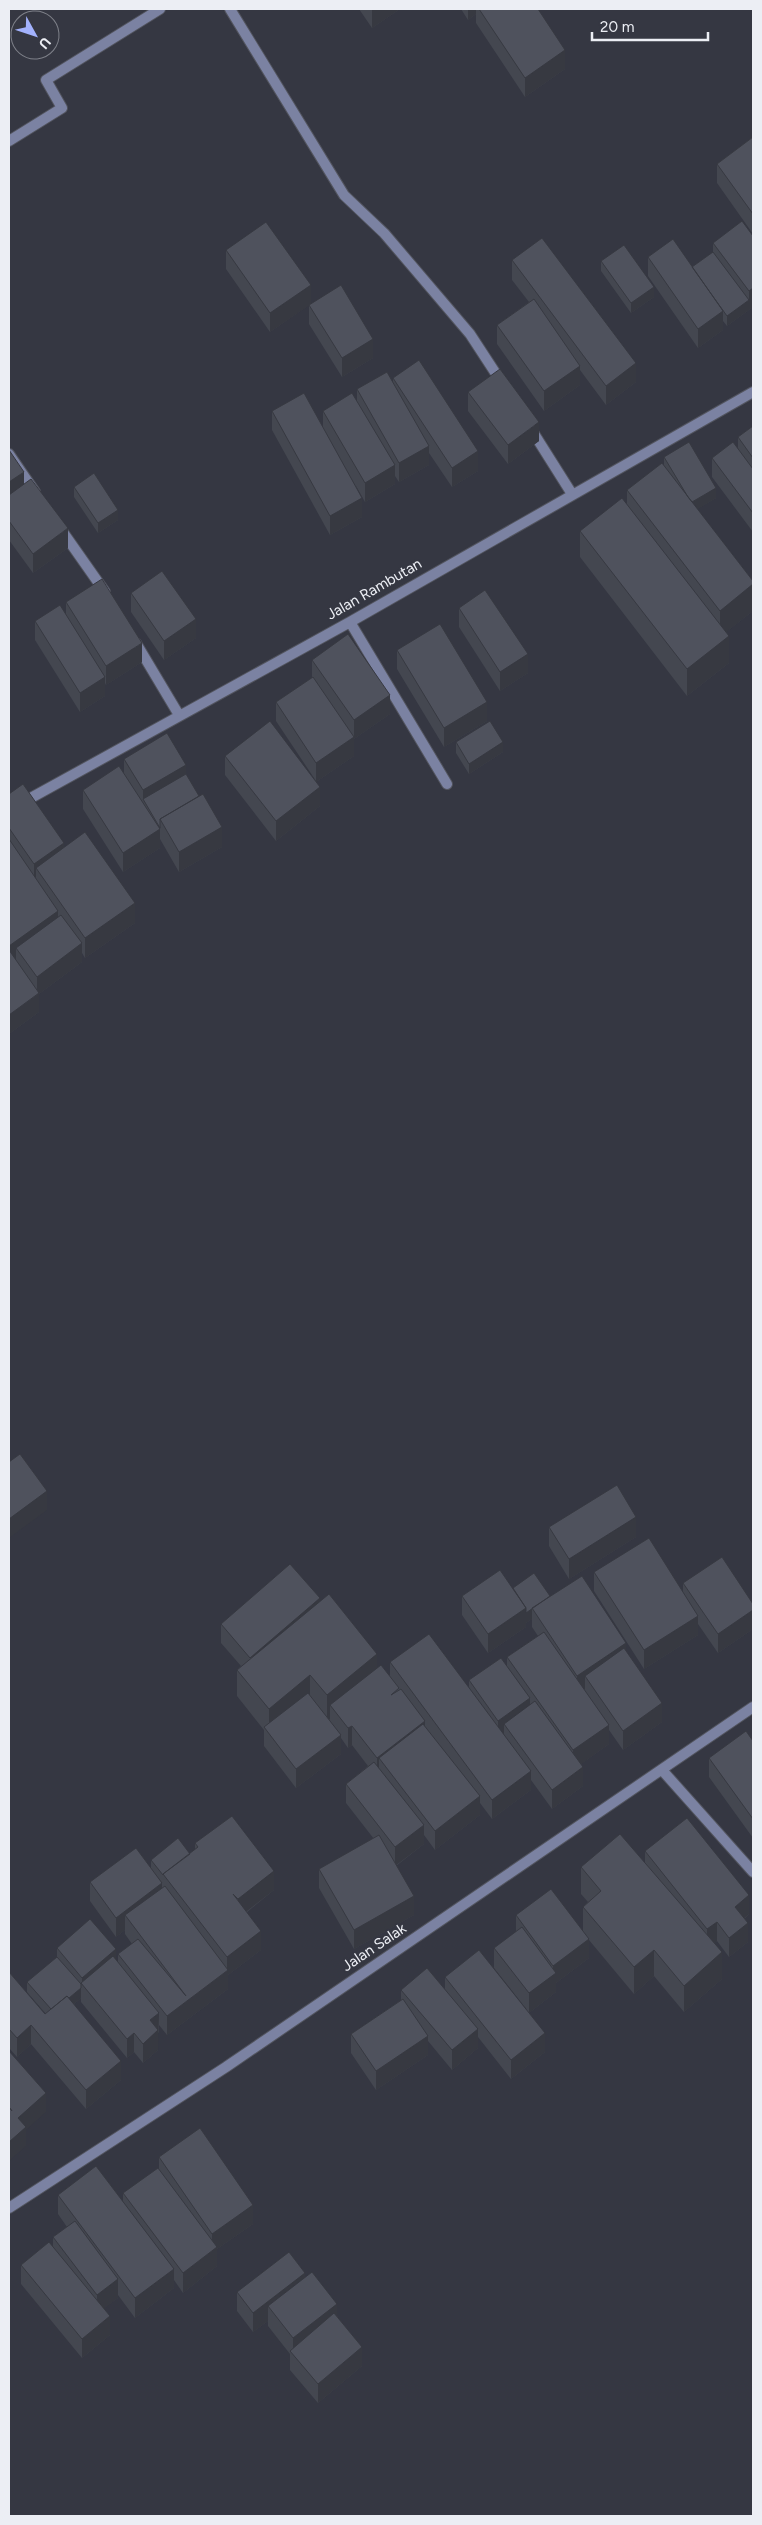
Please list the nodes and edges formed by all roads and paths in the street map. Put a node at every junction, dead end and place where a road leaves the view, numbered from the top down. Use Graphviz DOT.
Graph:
graph roads {
  1 [pos="160,9"];
  2 [pos="230,9"];
  3 [pos="9,141"];
  4 [pos="753,392"];
  5 [pos="508,393"];
  6 [pos="524,418"];
  7 [pos="9,454"];
  8 [pos="572,494"];
  9 [pos="40,499"];
  10 [pos="56,522"];
  11 [pos="110,601"];
  12 [pos="350,622"];
  13 [pos="130,634"];
  14 [pos="179,715"];
  15 [pos="448,784"];
  16 [pos="9,810"];
  17 [pos="753,1707"];
  18 [pos="662,1770"];
  19 [pos="753,1872"];
  20 [pos="9,2208"];
  1 -- 3 [label="street"];
  2 -- 5 [label="street"];
  4 -- 8 [label="street, Jalan Rambutan"];
  6 -- 8 [label="street"];
  7 -- 9 [label="street"];
  8 -- 12 [label="street, Jalan Rambutan"];
  10 -- 11 [label="street"];
  12 -- 14 [label="street, Jalan Rambutan"];
  12 -- 15 [label="street"];
  13 -- 14 [label="street"];
  14 -- 16 [label="street, Jalan Rambutan"];
  17 -- 18 [label="street, Jalan Salak"];
  18 -- 19 [label="street"];
  18 -- 20 [label="street, Jalan Salak"];
}
